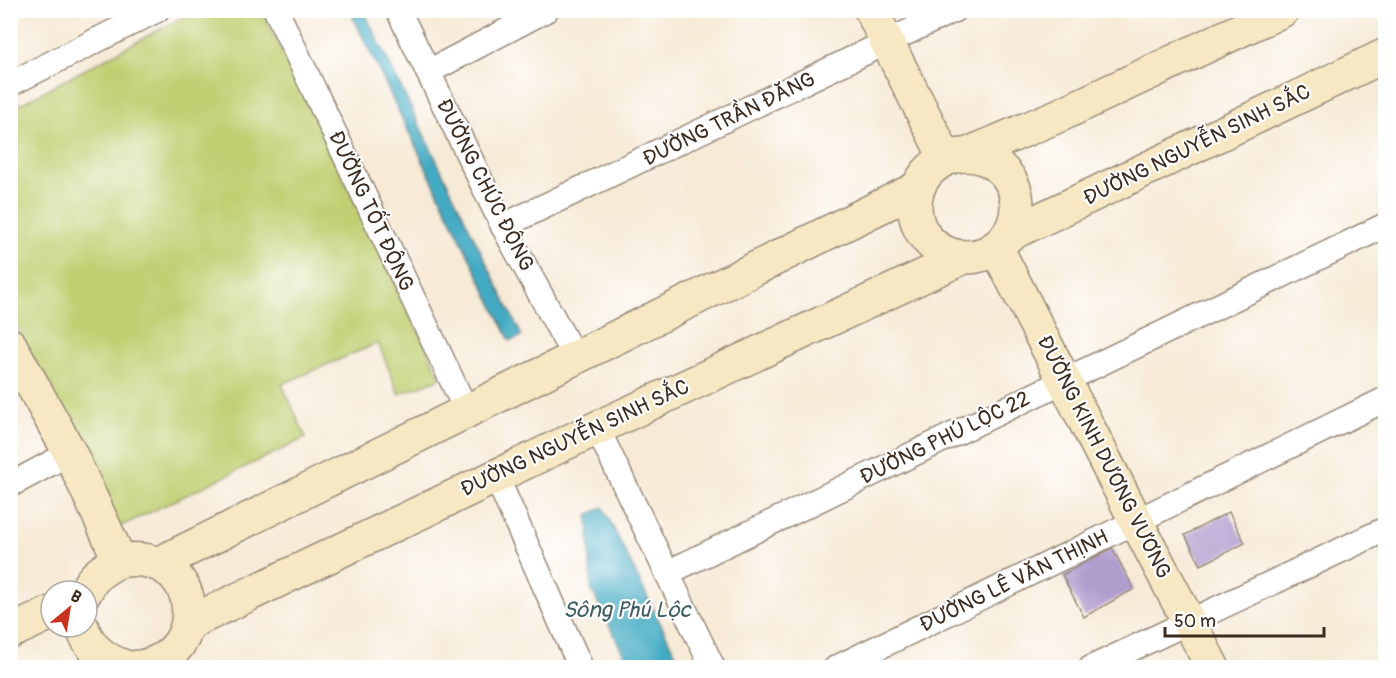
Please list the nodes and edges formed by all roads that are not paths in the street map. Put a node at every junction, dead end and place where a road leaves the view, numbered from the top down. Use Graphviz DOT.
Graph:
graph roads {
  1 [pos="157,10"];
  2 [pos="276,10"];
  3 [pos="398,10"];
  4 [pos="546,10"];
  5 [pos="871,10"];
  6 [pos="954,10"];
  7 [pos="1283,10"];
  8 [pos="887,43"];
  9 [pos="1386,55"];
  10 [pos="428,72"];
  11 [pos="10,84"];
  12 [pos="956,157"];
  13 [pos="918,188"];
  14 [pos="1386,225"];
  15 [pos="503,226"];
  16 [pos="1002,241"];
  17 [pos="964,257"];
  18 [pos="10,345"];
  19 [pos="575,358"];
  20 [pos="1065,380"];
  21 [pos="1386,399"];
  22 [pos="467,411"];
  23 [pos="597,428"];
  24 [pos="70,453"];
  25 [pos="496,476"];
  26 [pos="10,484"];
  27 [pos="1136,521"];
  28 [pos="1386,529"];
  29 [pos="120,561"];
  30 [pos="158,564"];
  31 [pos="667,573"];
  32 [pos="93,579"];
  33 [pos="39,619"];
  34 [pos="1189,621"];
  35 [pos="189,622"];
  36 [pos="10,632"];
  37 [pos="87,639"];
  38 [pos="133,666"];
  39 [pos="581,668"];
  40 [pos="713,668"];
  41 [pos="836,668"];
  42 [pos="1091,668"];
  43 [pos="1213,668"];
  1 -- 11 [label="street"];
  2 -- 22 [label="street, ĐƯỜNG TỐT ĐỘNG"];
  3 -- 10 [label="street, ĐƯỜNG CHÚC ĐỘNG"];
  4 -- 10 [label="street"];
  5 -- 8 [label="main road"];
  6 -- 8 [label="street, ĐƯỜNG TRẦN ĐĂNG"];
  7 -- 12 [label="main road"];
  8 -- 12 [label="main road"];
  8 -- 15 [label="street, ĐƯỜNG TRẦN ĐĂNG"];
  9 -- 16 [label="main road, ĐƯỜNG NGUYỄN SINH SẮC"];
  10 -- 15 [label="street, ĐƯỜNG CHÚC ĐỘNG"];
  12 -- 13 [label="main road"];
  12 -- 16 [label="main road"];
  13 -- 17 [label="main road"];
  13 -- 19 [label="main road"];
  14 -- 20 [label="street, ĐƯỜNG PHÚ LỘC 22"];
  15 -- 19 [label="street, ĐƯỜNG CHÚC ĐỘNG"];
  16 -- 17 [label="main road"];
  16 -- 20 [label="main road, ĐƯỜNG KINH DƯƠNG VƯƠNG"];
  17 -- 23 [label="main road, ĐƯỜNG NGUYỄN SINH SẮC"];
  18 -- 24 [label="main road"];
  19 -- 22 [label="main road"];
  20 -- 27 [label="main road, ĐƯỜNG KINH DƯƠNG VƯƠNG"];
  20 -- 31 [label="street, ĐƯỜNG PHÚ LỘC 22"];
  21 -- 27 [label="street, ĐƯỜNG LÊ VĂN THỊNH"];
  22 -- 30 [label="main road"];
  23 -- 25 [label="main road, ĐƯỜNG NGUYỄN SINH SẮC"];
  23 -- 31 [label="street"];
  24 -- 26 [label="street"];
  24 -- 29 [label="main road"];
  25 -- 35 [label="main road, ĐƯỜNG NGUYỄN SINH SẮC"];
  25 -- 39 [label="street"];
  27 -- 34 [label="main road, ĐƯỜNG KINH DƯƠNG VƯƠNG"];
  27 -- 41 [label="street, ĐƯỜNG LÊ VĂN THỊNH"];
  28 -- 34 [label="street"];
  29 -- 30 [label="main road"];
  29 -- 32 [label="main road"];
  30 -- 35 [label="main road"];
  31 -- 40 [label="street"];
  33 -- 36 [label="main road"];
  34 -- 42 [label="street"];
  34 -- 43 [label="main road, ĐƯỜNG KINH DƯƠNG VƯƠNG"];
  35 -- 38 [label="main road"];
  37 -- 38 [label="main road"];
}
